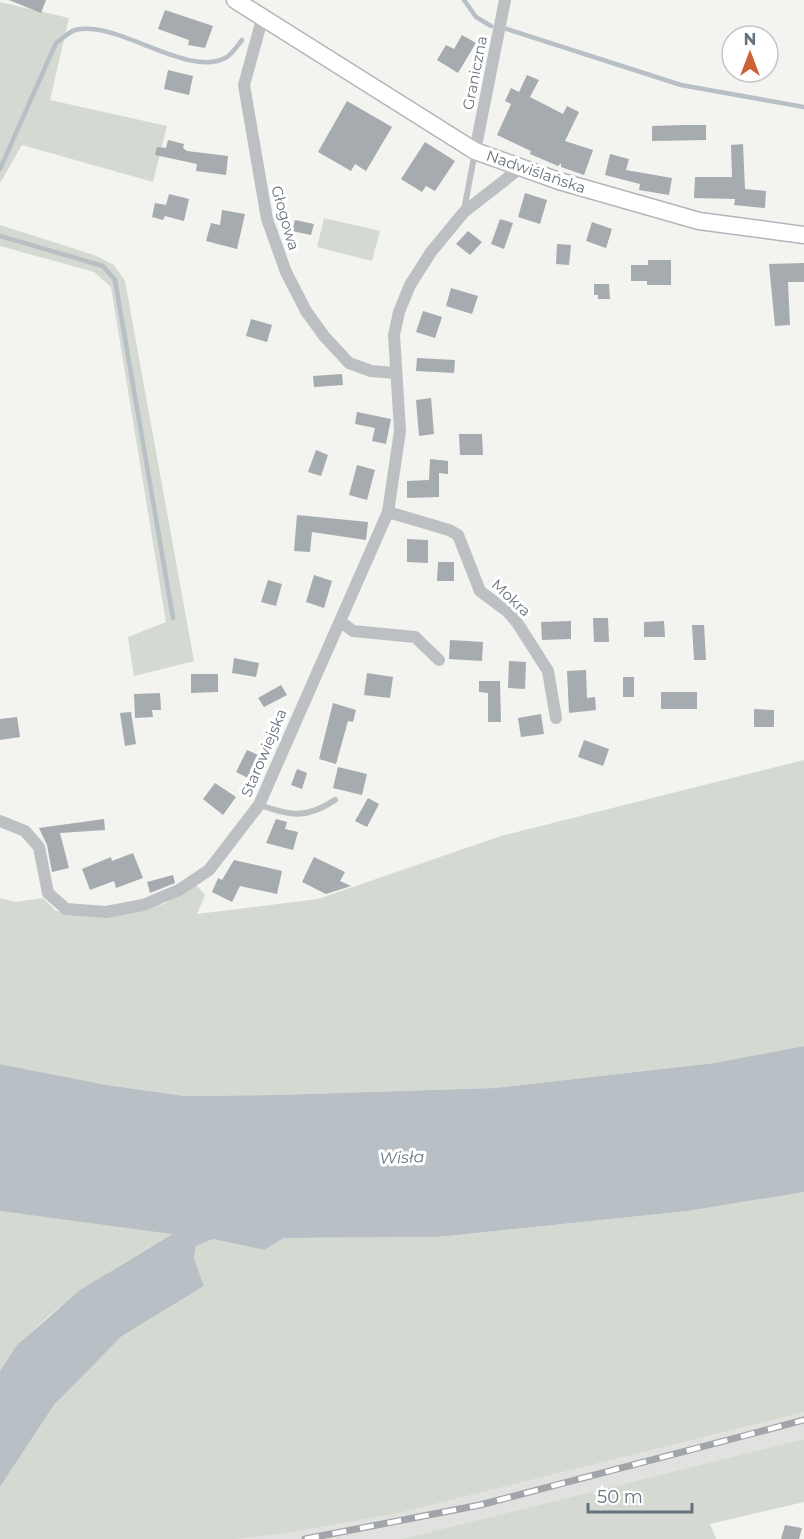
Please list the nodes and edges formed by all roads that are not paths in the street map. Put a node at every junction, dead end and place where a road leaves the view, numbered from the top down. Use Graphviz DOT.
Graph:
graph roads {
  1 [pos="235,0"];
  2 [pos="505,0"];
  3 [pos="262,16"];
  4 [pos="475,151"];
  5 [pos="519,169"];
  6 [pos="464,212"];
  7 [pos="804,235"];
  8 [pos="396,373"];
  9 [pos="388,512"];
  10 [pos="341,622"];
  11 [pos="439,660"];
  12 [pos="556,718"];
  13 [pos="335,800"];
  14 [pos="259,805"];
  15 [pos="0,821"];
  1 -- 3 [label="street, Nadwiślańska"];
  2 -- 4 [label="street, Graniczna"];
  3 -- 4 [label="street, Nadwiślańska"];
  3 -- 8 [label="street, Głogowa"];
  4 -- 5 [label="street, Nadwiślańska"];
  4 -- 6 [label="lane"];
  5 -- 6 [label="street, Starowiejska"];
  5 -- 7 [label="street, Nadwiślańska"];
  6 -- 8 [label="street, Starowiejska"];
  8 -- 9 [label="street, Starowiejska"];
  9 -- 10 [label="street, Starowiejska"];
  9 -- 12 [label="street, Mokra"];
  10 -- 11 [label="street"];
  10 -- 14 [label="street, Starowiejska"];
  13 -- 14 [label="lane"];
  14 -- 15 [label="street, Starowiejska"];
}
